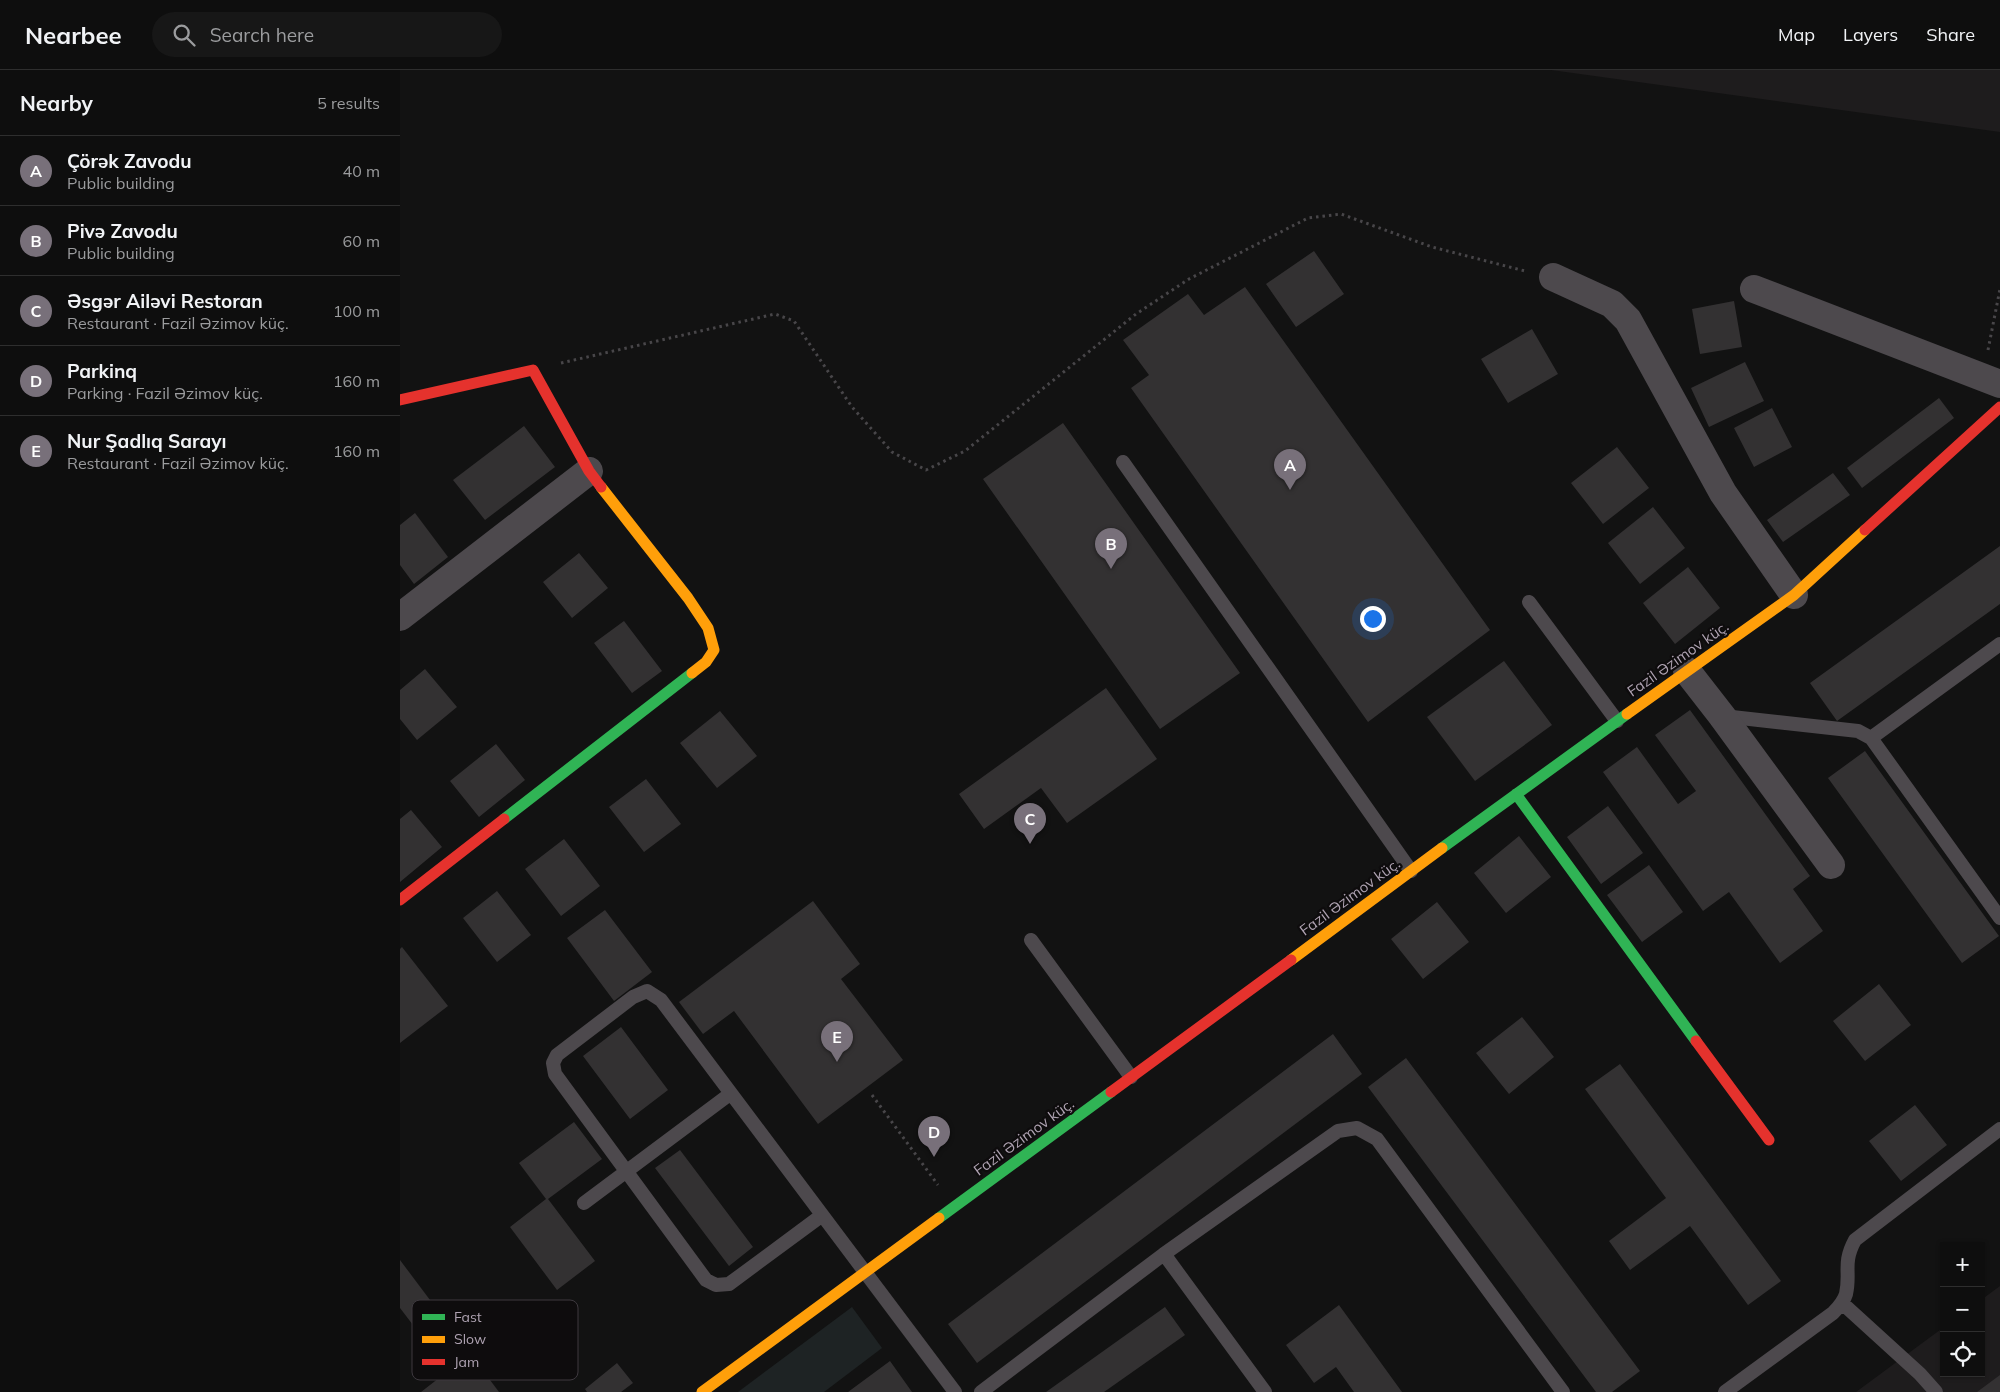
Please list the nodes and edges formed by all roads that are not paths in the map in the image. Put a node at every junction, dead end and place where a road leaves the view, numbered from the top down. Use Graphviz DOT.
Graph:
graph roads {
  1 [pos="1553,277"];
  2 [pos="1754,289"];
  3 [pos="1991,381"];
  4 [pos="400,400"];
  5 [pos="2000,407"];
  6 [pos="1123,462"];
  7 [pos="589,471"];
  8 [pos="1794,595"];
  9 [pos="1529,602"];
  10 [pos="400,617"];
  11 [pos="2000,644"];
  12 [pos="1686,672"];
  13 [pos="1722,716"];
  14 [pos="1617,721"];
  15 [pos="1871,738"];
  16 [pos="1516,794"];
  17 [pos="1830,865"];
  18 [pos="1411,871"];
  19 [pos="400,900"];
  20 [pos="2000,918"];
  21 [pos="1031,940"];
  22 [pos="1131,1077"];
  23 [pos="730,1094"];
  24 [pos="2000,1129"];
  25 [pos="1769,1140"];
  26 [pos="626,1171"];
  27 [pos="584,1203"];
  28 [pos="821,1216"];
  29 [pos="1164,1254"];
  30 [pos="864,1274"];
  31 [pos="1842,1303"];
  32 [pos="702,1392"];
  33 [pos="954,1392"];
  34 [pos="981,1392"];
  35 [pos="1265,1392"];
  36 [pos="1563,1392"];
  37 [pos="1725,1392"];
  38 [pos="1936,1392"];
  1 -- 8 [label="street"];
  2 -- 3 [label="street"];
  4 -- 7 [label="street"];
  5 -- 8 [label="street, Fazil Əzimov küç."];
  6 -- 18 [label="lane"];
  7 -- 10 [label="street"];
  7 -- 19 [label="street"];
  8 -- 12 [label="street, Fazil Əzimov küç."];
  9 -- 14 [label="lane"];
  11 -- 15 [label="lane"];
  12 -- 13 [label="street"];
  12 -- 14 [label="street, Fazil Əzimov küç."];
  13 -- 15 [label="lane"];
  13 -- 17 [label="street"];
  14 -- 16 [label="street, Fazil Əzimov küç."];
  15 -- 20 [label="lane"];
  16 -- 18 [label="street, Fazil Əzimov küç."];
  16 -- 25 [label="street"];
  18 -- 22 [label="street, Fazil Əzimov küç."];
  21 -- 22 [label="lane"];
  22 -- 30 [label="street, Fazil Əzimov küç."];
  23 -- 26 [label="lane"];
  23 -- 26 [label="lane"];
  23 -- 28 [label="lane"];
  24 -- 31 [label="lane"];
  26 -- 27 [label="lane"];
  26 -- 28 [label="lane"];
  28 -- 30 [label="lane"];
  29 -- 34 [label="lane"];
  29 -- 35 [label="lane"];
  29 -- 36 [label="lane"];
  30 -- 32 [label="street, Fazil Əzimov küç."];
  30 -- 33 [label="lane"];
  31 -- 37 [label="lane"];
  31 -- 38 [label="lane"];
}
